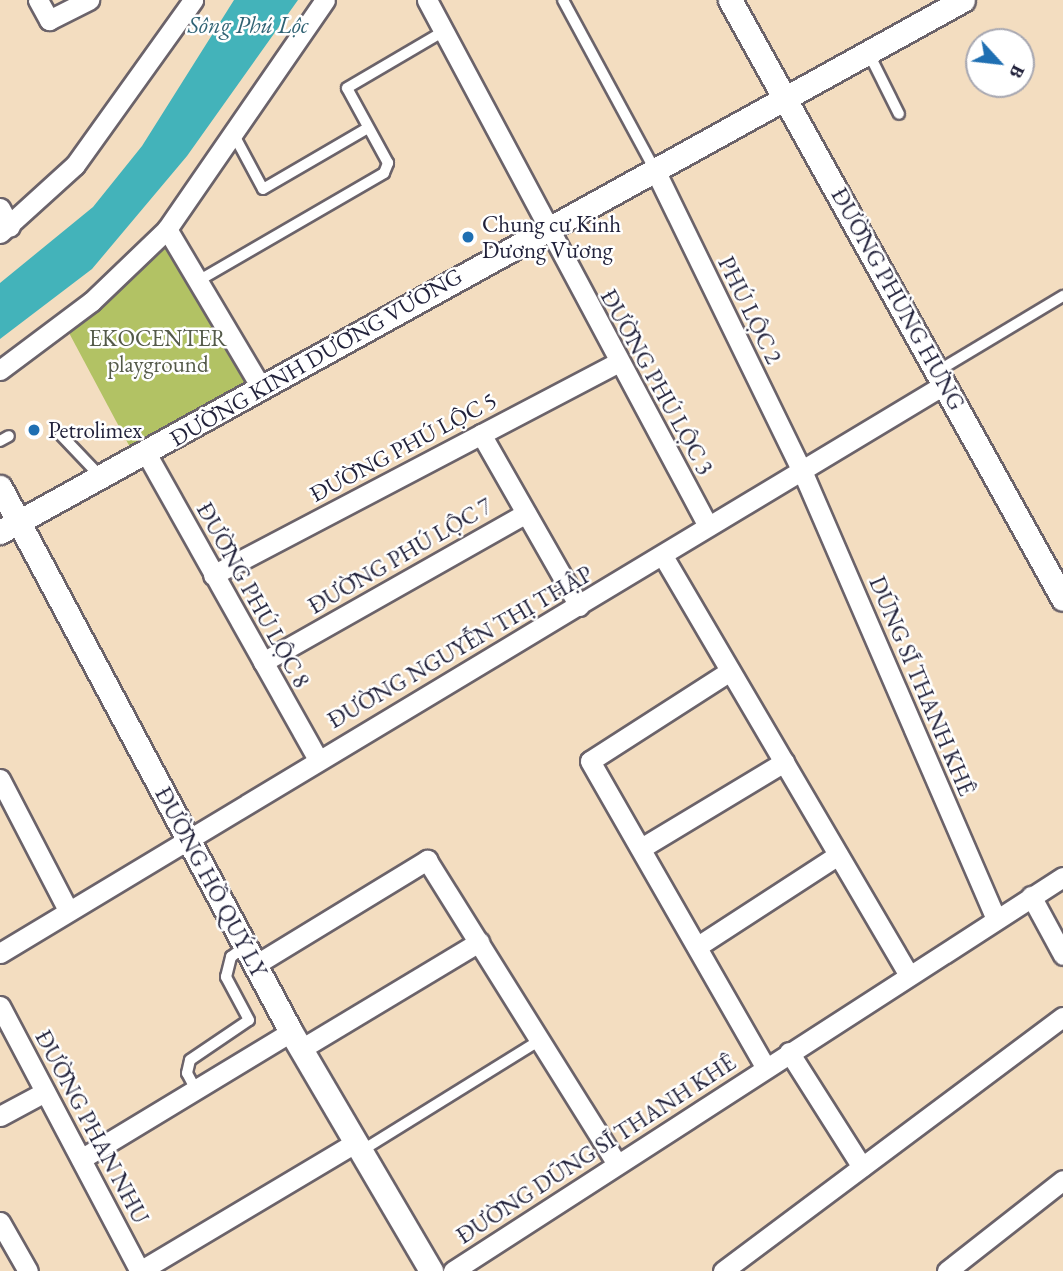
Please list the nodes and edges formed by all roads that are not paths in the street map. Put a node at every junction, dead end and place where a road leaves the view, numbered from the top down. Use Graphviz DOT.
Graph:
graph roads {
  1 [pos="38,0"];
  2 [pos="89,0"];
  3 [pos="325,0"];
  4 [pos="427,0"];
  5 [pos="564,0"];
  6 [pos="730,0"];
  7 [pos="963,0"];
  8 [pos="191,1"];
  9 [pos="444,31"];
  10 [pos="868,52"];
  11 [pos="785,97"];
  12 [pos="899,114"];
  13 [pos="366,129"];
  14 [pos="234,135"];
  15 [pos="654,169"];
  16 [pos="0,208"];
  17 [pos="546,227"];
  18 [pos="167,229"];
  19 [pos="5,230"];
  20 [pos="198,281"];
  21 [pos="1063,296"];
  22 [pos="616,363"];
  23 [pos="0,370"];
  24 [pos="942,378"];
  25 [pos="261,387"];
  26 [pos="481,434"];
  27 [pos="61,435"];
  28 [pos="146,453"];
  29 [pos="803,473"];
  30 [pos="102,477"];
  31 [pos="0,487"];
  32 [pos="526,513"];
  33 [pos="708,526"];
  34 [pos="9,527"];
  35 [pos="663,556"];
  36 [pos="213,575"];
  37 [pos="1063,599"];
  38 [pos="579,606"];
  39 [pos="263,662"];
  40 [pos="730,671"];
  41 [pos="318,760"];
  42 [pos="784,762"];
  43 [pos="0,779"];
  44 [pos="7,811"];
  45 [pos="187,838"];
  46 [pos="643,847"];
  47 [pos="838,855"];
  48 [pos="1063,877"];
  49 [pos="1031,897"];
  50 [pos="68,910"];
  51 [pos="996,918"];
  52 [pos="479,942"];
  53 [pos="698,947"];
  54 [pos="0,953"];
  55 [pos="250,955"];
  56 [pos="1063,955"];
  57 [pos="908,974"];
  58 [pos="0,1006"];
  59 [pos="1063,1017"];
  60 [pos="296,1040"];
  61 [pos="540,1040"];
  62 [pos="789,1052"];
  63 [pos="765,1067"];
  64 [pos="196,1090"];
  65 [pos="45,1092"];
  66 [pos="0,1116"];
  67 [pos="358,1147"];
  68 [pos="81,1159"];
  69 [pos="617,1164"];
  70 [pos="862,1167"];
  71 [pos="1063,1180"];
  72 [pos="0,1222"];
  73 [pos="28,1271"];
  74 [pos="140,1271"];
  75 [pos="431,1271"];
  76 [pos="453,1271"];
  77 [pos="723,1271"];
  78 [pos="947,1271"];
  1 -- 2 [label="street"];
  3 -- 14 [label="street"];
  4 -- 9 [label="street, ĐƯỜNG PHÚ LỘC 3"];
  5 -- 15 [label="lane"];
  6 -- 11 [label="street, ĐƯỜNG PHÙNG HƯNG"];
  7 -- 10 [label="street, ĐƯỜNG KINH DƯƠNG VƯƠNG"];
  8 -- 19 [label="street"];
  9 -- 13 [label="lane"];
  9 -- 17 [label="street, ĐƯỜNG PHÚ LỘC 3"];
  10 -- 11 [label="street, ĐƯỜNG KINH DƯƠNG VƯƠNG"];
  10 -- 12 [label="lane"];
  11 -- 15 [label="street, ĐƯỜNG KINH DƯƠNG VƯƠNG"];
  11 -- 24 [label="street, ĐƯỜNG PHÙNG HƯNG"];
  13 -- 14 [label="lane"];
  13 -- 20 [label="lane"];
  14 -- 18 [label="street"];
  15 -- 17 [label="street, ĐƯỜNG KINH DƯƠNG VƯƠNG"];
  15 -- 29 [label="street, PHÚ LỘC 2"];
  16 -- 19 [label="street"];
  17 -- 22 [label="street, ĐƯỜNG PHÚ LỘC 3"];
  17 -- 25 [label="street, ĐƯỜNG KINH DƯƠNG VƯƠNG"];
  18 -- 20 [label="street"];
  18 -- 23 [label="street"];
  20 -- 25 [label="street"];
  21 -- 24 [label="lane"];
  22 -- 26 [label="street, ĐƯỜNG PHÚ LỘC 5"];
  22 -- 33 [label="street, ĐƯỜNG PHÚ LỘC 3"];
  24 -- 29 [label="street, ĐƯỜNG NGUYỄN THỊ THẬP"];
  24 -- 37 [label="street, ĐƯỜNG PHÙNG HƯNG"];
  25 -- 28 [label="street, ĐƯỜNG KINH DƯƠNG VƯƠNG"];
  26 -- 32 [label="street"];
  26 -- 36 [label="street, ĐƯỜNG PHÚ LỘC 5"];
  27 -- 30 [label="lane"];
  28 -- 30 [label="street, ĐƯỜNG KINH DƯƠNG VƯƠNG"];
  28 -- 36 [label="street, ĐƯỜNG PHÚ LỘC 8"];
  29 -- 33 [label="street, ĐƯỜNG NGUYỄN THỊ THẬP"];
  29 -- 51 [label="street, DŨNG SĨ THANH KHÊ"];
  30 -- 34 [label="street, ĐƯỜNG KINH DƯƠNG VƯƠNG"];
  31 -- 34 [label="street, ĐƯỜNG HỒ QUÝ LY"];
  32 -- 38 [label="street"];
  32 -- 39 [label="street, ĐƯỜNG PHÚ LỘC 7"];
  33 -- 35 [label="street, ĐƯỜNG NGUYỄN THỊ THẬP"];
  34 -- 45 [label="street, ĐƯỜNG HỒ QUÝ LY"];
  35 -- 38 [label="street, ĐƯỜNG NGUYỄN THỊ THẬP"];
  35 -- 40 [label="street"];
  36 -- 39 [label="street, ĐƯỜNG PHÚ LỘC 8"];
  38 -- 41 [label="street, ĐƯỜNG NGUYỄN THỊ THẬP"];
  39 -- 41 [label="street, ĐƯỜNG PHÚ LỘC 8"];
  40 -- 42 [label="street"];
  40 -- 46 [label="street, ĐƯỜNG DŨNG SĨ THANH KHÊ"];
  41 -- 45 [label="street, ĐƯỜNG NGUYỄN THỊ THẬP"];
  42 -- 46 [label="street"];
  42 -- 47 [label="street"];
  43 -- 44 [label="street"];
  44 -- 50 [label="street"];
  45 -- 50 [label="street, ĐƯỜNG NGUYỄN THỊ THẬP"];
  45 -- 55 [label="street, ĐƯỜNG HỒ QUÝ LY"];
  46 -- 53 [label="street, ĐƯỜNG DŨNG SĨ THANH KHÊ"];
  47 -- 53 [label="street"];
  47 -- 57 [label="street"];
  48 -- 49 [label="street, ĐƯỜNG DŨNG SĨ THANH KHÊ"];
  49 -- 51 [label="street, ĐƯỜNG DŨNG SĨ THANH KHÊ"];
  49 -- 56 [label="street"];
  50 -- 54 [label="street, ĐƯỜNG NGUYỄN THỊ THẬP"];
  51 -- 57 [label="street, ĐƯỜNG DŨNG SĨ THANH KHÊ"];
  52 -- 55 [label="street"];
  52 -- 60 [label="street"];
  52 -- 61 [label="street"];
  53 -- 63 [label="street, ĐƯỜNG DŨNG SĨ THANH KHÊ"];
  55 -- 60 [label="street, ĐƯỜNG HỒ QUÝ LY"];
  55 -- 64 [label="lane"];
  57 -- 62 [label="street, ĐƯỜNG DŨNG SĨ THANH KHÊ"];
  58 -- 65 [label="street, ĐƯỜNG PHAN NHU"];
  59 -- 70 [label="street"];
  60 -- 64 [label="street"];
  60 -- 67 [label="street, ĐƯỜNG HỒ QUÝ LY"];
  61 -- 67 [label="lane"];
  61 -- 69 [label="street"];
  62 -- 63 [label="street, ĐƯỜNG DŨNG SĨ THANH KHÊ"];
  62 -- 70 [label="street"];
  63 -- 69 [label="street, ĐƯỜNG DŨNG SĨ THANH KHÊ"];
  64 -- 68 [label="street"];
  65 -- 66 [label="street"];
  65 -- 68 [label="street, ĐƯỜNG PHAN NHU"];
  67 -- 74 [label="street"];
  67 -- 75 [label="street, ĐƯỜNG HỒ QUÝ LY"];
  68 -- 74 [label="street, ĐƯỜNG PHAN NHU"];
  69 -- 76 [label="street, ĐƯỜNG DŨNG SĨ THANH KHÊ"];
  70 -- 77 [label="street"];
  71 -- 78 [label="street"];
  72 -- 73 [label="street"];
}
